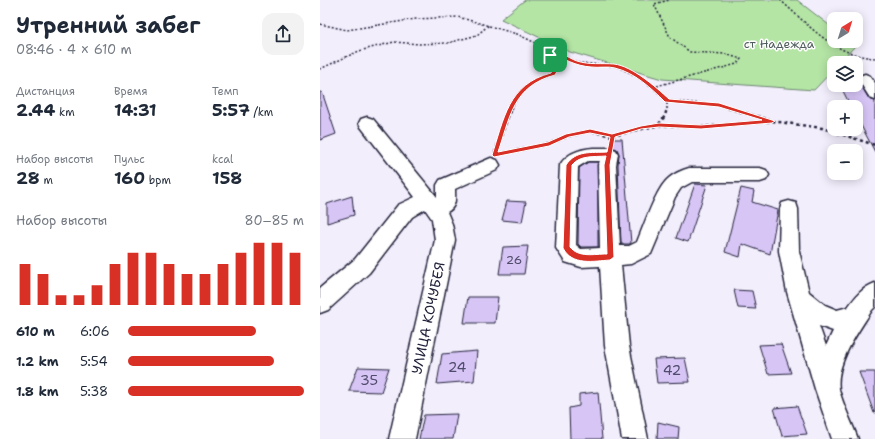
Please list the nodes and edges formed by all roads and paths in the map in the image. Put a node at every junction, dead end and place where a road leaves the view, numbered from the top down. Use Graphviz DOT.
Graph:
graph roads {
  1 [pos="670,0"];
  2 [pos="780,0"];
  3 [pos="320,24"];
  4 [pos="489,25"];
  5 [pos="548,48"];
  6 [pos="875,58"];
  7 [pos="320,69"];
  8 [pos="865,79"];
  9 [pos="653,87"];
  10 [pos="875,95"];
  11 [pos="667,101"];
  12 [pos="772,121"];
  13 [pos="367,123"];
  14 [pos="659,125"];
  15 [pos="611,145"];
  16 [pos="875,145"];
  17 [pos="491,165"];
  18 [pos="760,175"];
  19 [pos="433,204"];
  20 [pos="789,209"];
  21 [pos="610,257"];
  22 [pos="875,293"];
  23 [pos="800,299"];
  24 [pos="320,302"];
  25 [pos="855,316"];
  26 [pos="827,389"];
  27 [pos="402,439"];
  28 [pos="636,439"];
  29 [pos="845,439"];
  1 -- 9 [label="path"];
  2 -- 6 [label="path"];
  3 -- 4 [label="path"];
  4 -- 5 [label="path"];
  4 -- 7 [label="path"];
  5 -- 9 [label="path"];
  5 -- 15 [label="path"];
  8 -- 10 [label="street"];
  9 -- 11 [label="path"];
  11 -- 12 [label="path"];
  11 -- 14 [label="path"];
  12 -- 14 [label="path"];
  12 -- 16 [label="path"];
  13 -- 19 [label="street, УЛИЦА КОЧУБЕЯ"];
  14 -- 15 [label="path"];
  15 -- 21 [label="street"];
  15 -- 21 [label="street"];
  17 -- 19 [label="street"];
  18 -- 21 [label="street"];
  19 -- 24 [label="street"];
  19 -- 27 [label="street, УЛИЦА КОЧУБЕЯ"];
  20 -- 23 [label="street"];
  21 -- 28 [label="street"];
  22 -- 25 [label="street"];
  23 -- 25 [label="street"];
  23 -- 26 [label="street"];
  25 -- 26 [label="street"];
  26 -- 29 [label="street"];
}
